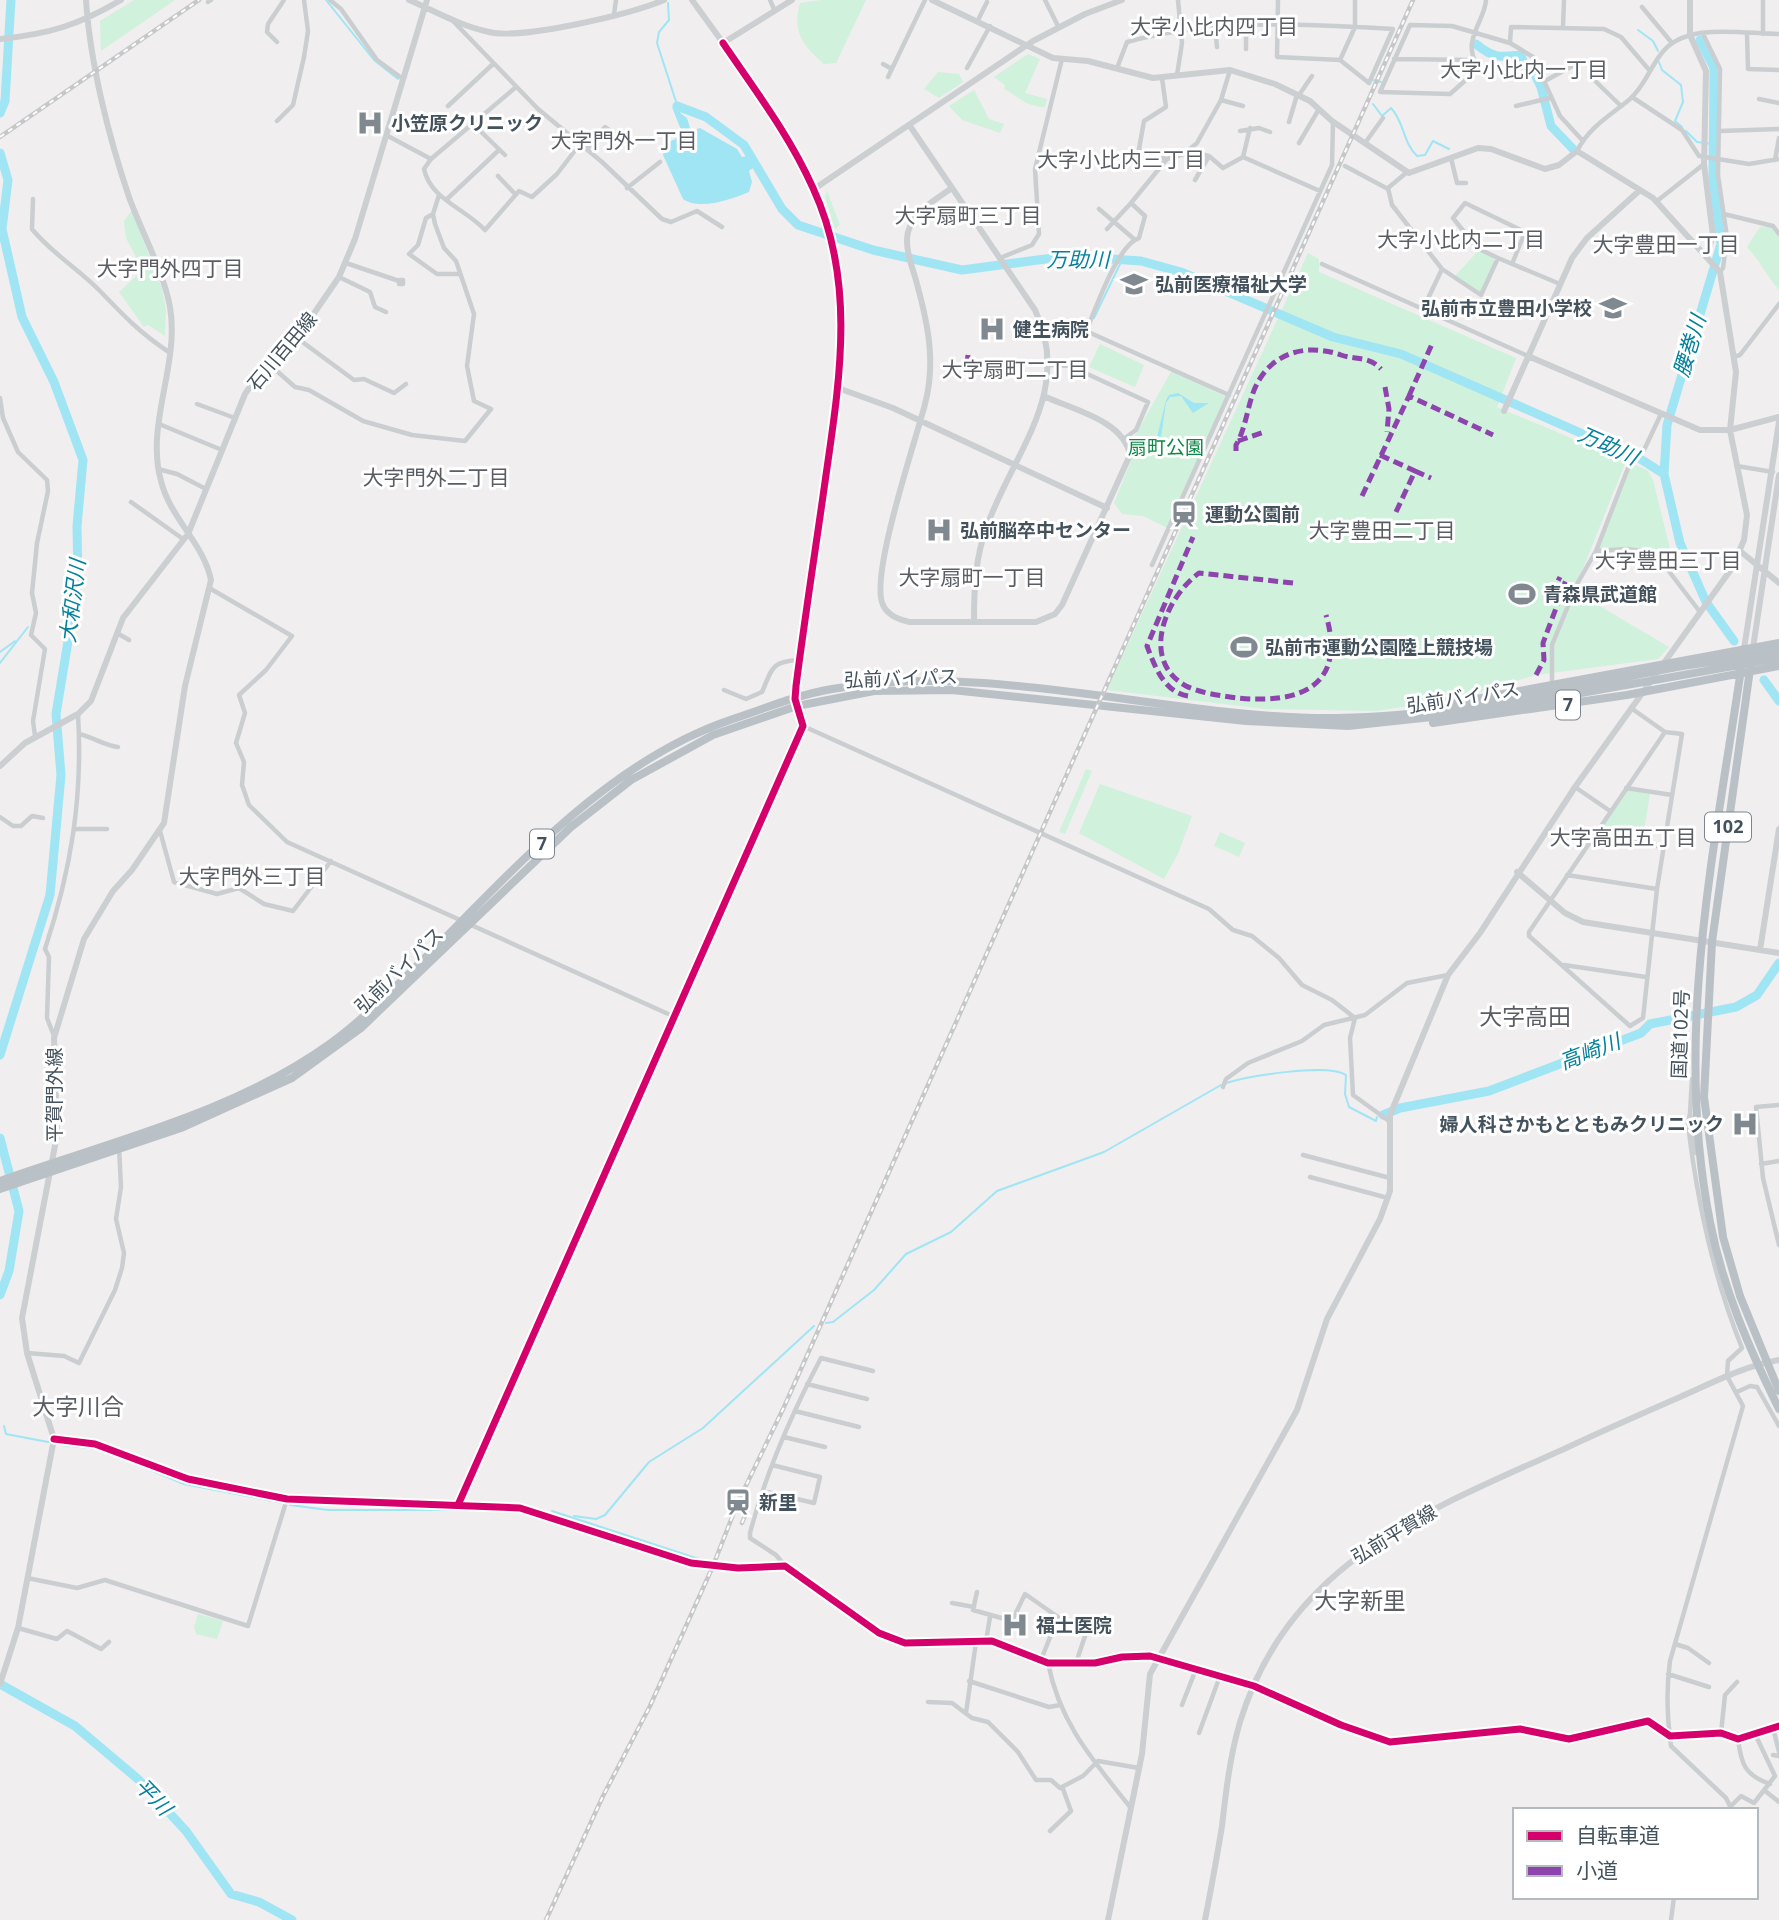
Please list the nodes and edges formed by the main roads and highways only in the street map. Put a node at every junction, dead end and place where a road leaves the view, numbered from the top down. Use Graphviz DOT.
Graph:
graph roads {
  1 [pos="1779,643"];
  2 [pos="1748,649"];
  3 [pos="1779,651"];
  4 [pos="1779,658"];
  5 [pos="1779,666"];
  6 [pos="1745,673"];
  7 [pos="1580,690"];
  8 [pos="1385,720"];
  9 [pos="465,923"];
  10 [pos="26,1176"];
  11 [pos="0,1181"];
  12 [pos="0,1189"];
  13 [pos="1761,1364"];
  14 [pos="1779,1391"];
  15 [pos="1779,1409"];
  1 -- 2 [label="highway, 7"];
  2 -- 6 [label="highway, 国道102号 / 102"];
  2 -- 8 [label="highway, 7"];
  3 -- 7 [label="highway, 弘前バイパス / 7"];
  4 -- 7 [label="highway, 弘前バイパス / 7"];
  5 -- 6 [label="highway, 7"];
  6 -- 8 [label="highway, 7"];
  6 -- 13 [label="highway, 国道102号 / 102"];
  6 -- 13 [label="highway, 国道102号 / 102"];
  7 -- 8 [label="highway, 弘前バイパス / 7"];
  8 -- 9 [label="highway, 弘前バイパス / 7"];
  9 -- 10 [label="highway, 弘前バイパス / 7"];
  9 -- 10 [label="highway, 弘前バイパス / 7"];
  10 -- 11 [label="highway, 弘前バイパス / 7"];
  10 -- 12 [label="highway, 弘前バイパス / 7"];
  13 -- 14 [label="highway, 国道102号 / 102"];
  13 -- 15 [label="highway, 国道102号 / 102"];
}
